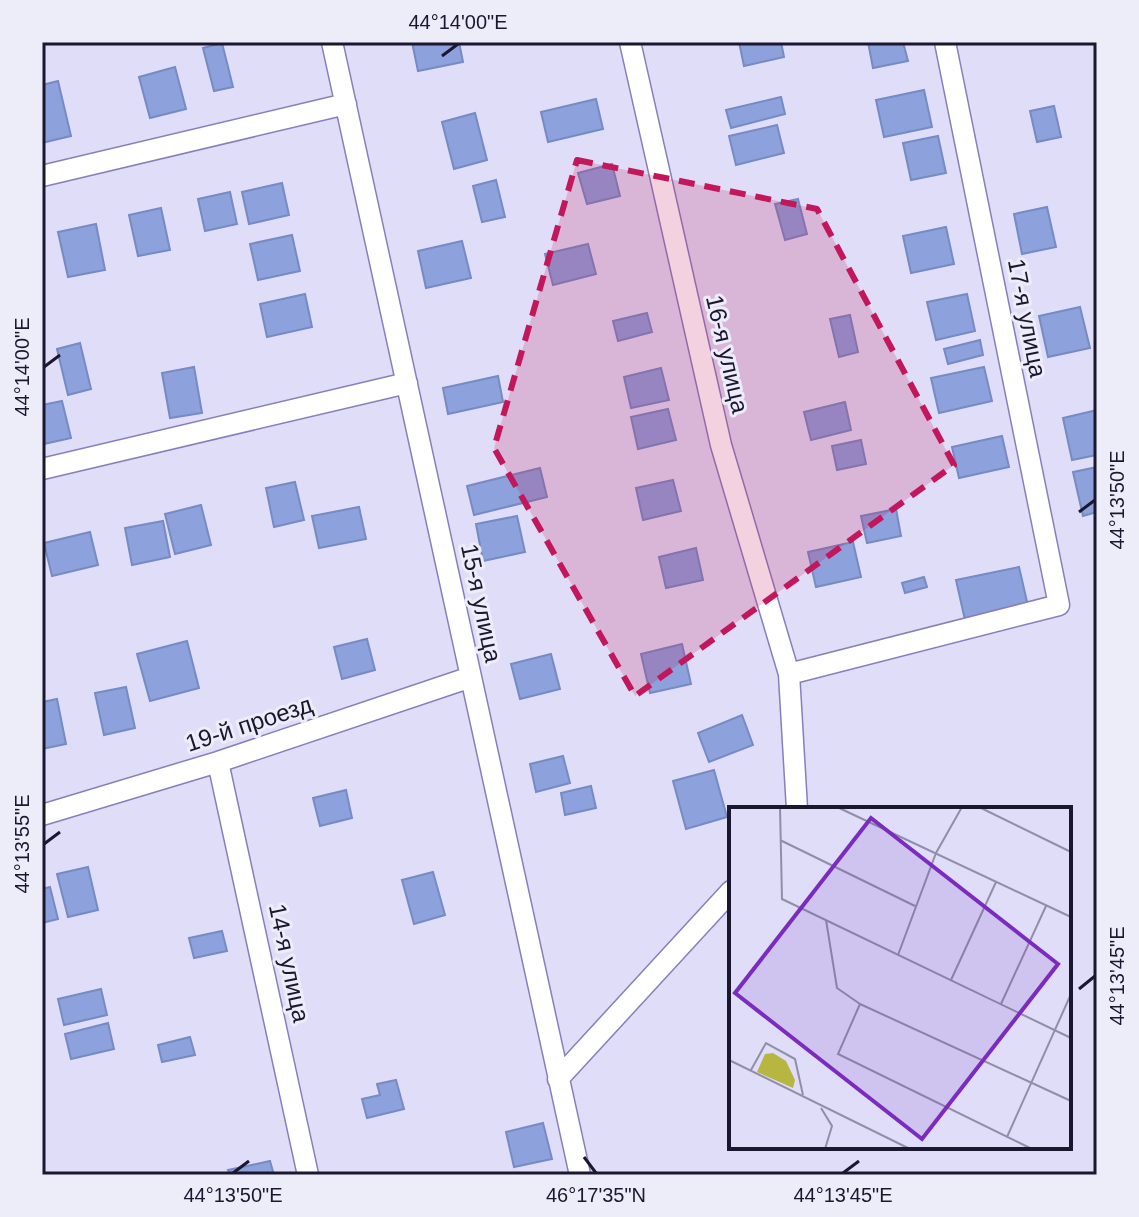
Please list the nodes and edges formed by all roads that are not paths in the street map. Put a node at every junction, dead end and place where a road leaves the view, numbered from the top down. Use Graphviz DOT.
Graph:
graph roads {
  1 [pos="332,42"];
  2 [pos="630,42"];
  3 [pos="945,42"];
  4 [pos="346,104"];
  5 [pos="42,176"];
  6 [pos="407,383"];
  7 [pos="42,469"];
  8 [pos="789,674"];
  9 [pos="471,677"];
  10 [pos="218,762"];
  11 [pos="797,807"];
  12 [pos="42,815"];
  13 [pos="729,893"];
  14 [pos="558,1079"];
  15 [pos="308,1175"];
  16 [pos="580,1175"];
  1 -- 4 [label="street, 15-я улица"];
  2 -- 8 [label="street, 16-я улица"];
  3 -- 8 [label="street, 17-я улица"];
  4 -- 5 [label="street"];
  4 -- 6 [label="street, 15-я улица"];
  6 -- 7 [label="street"];
  6 -- 9 [label="street, 15-я улица"];
  8 -- 11 [label="street, 16-я улица"];
  9 -- 10 [label="street, 19-й проезд"];
  9 -- 14 [label="street, 15-я улица"];
  10 -- 12 [label="street, 19-й проезд"];
  10 -- 15 [label="street, 14-я улица"];
  13 -- 14 [label="street"];
  14 -- 16 [label="street, 15-я улица"];
}
